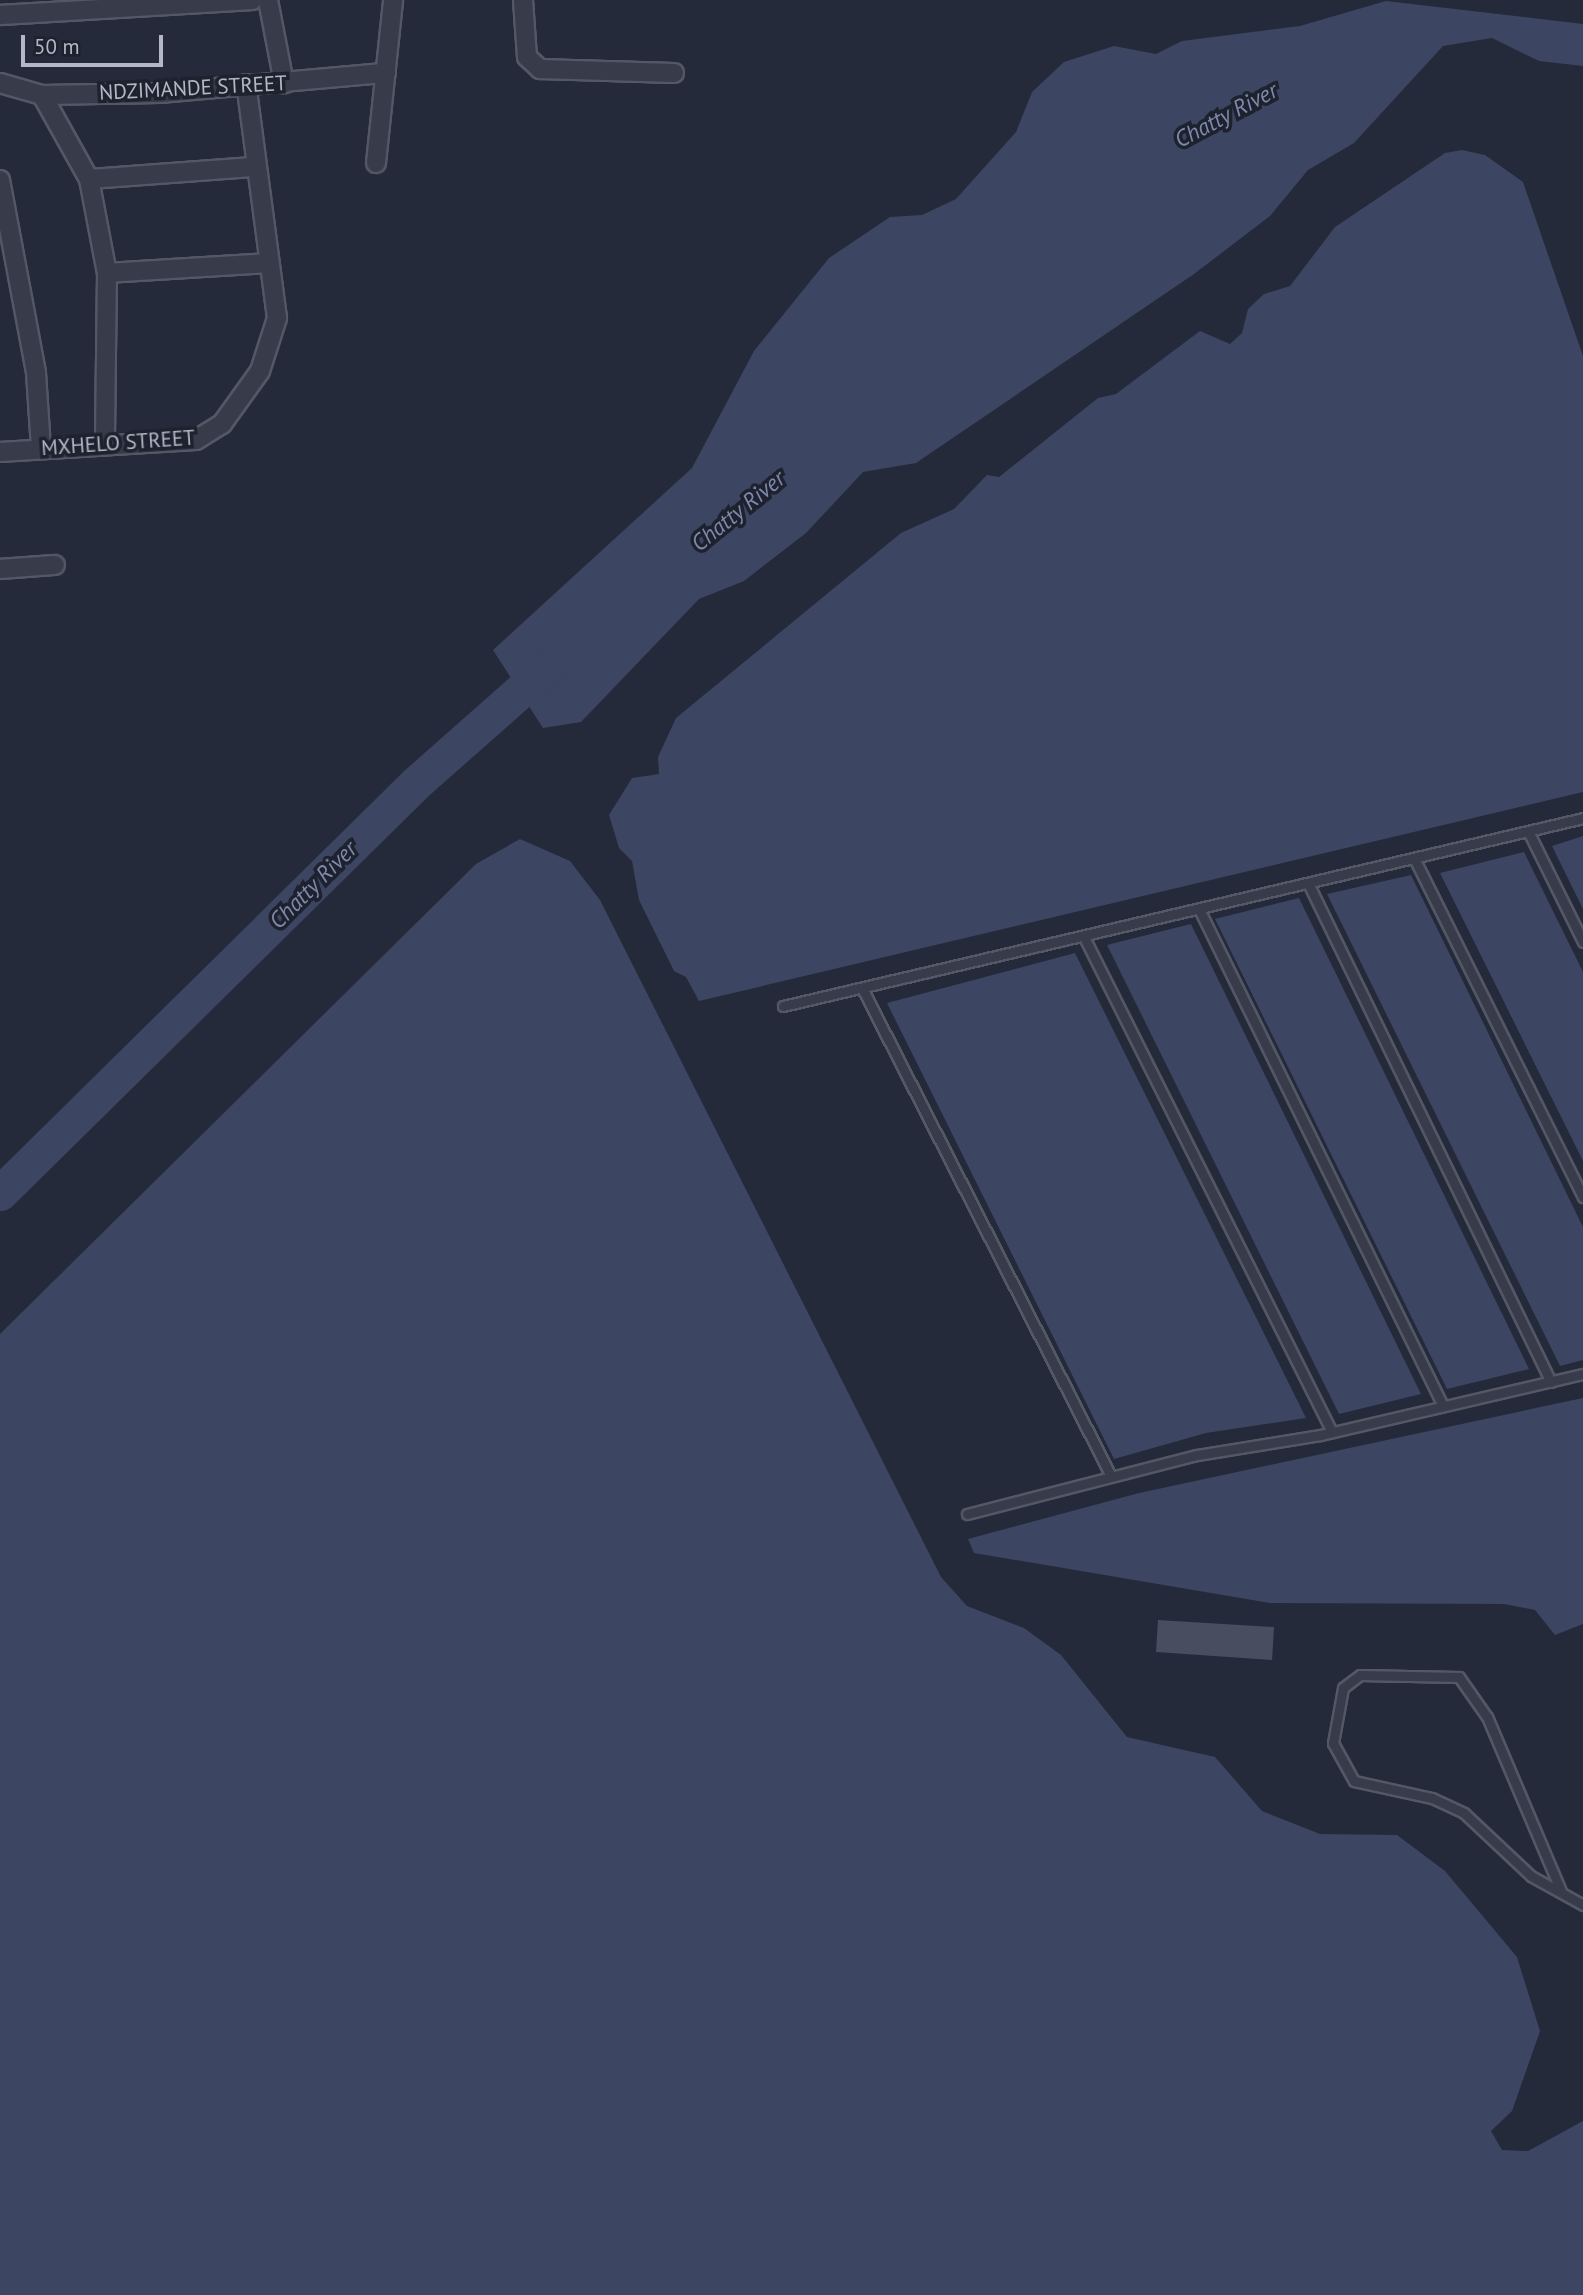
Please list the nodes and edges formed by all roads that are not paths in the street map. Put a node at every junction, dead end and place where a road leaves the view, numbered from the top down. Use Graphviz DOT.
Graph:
graph roads {
  1 [pos="253,0"];
  2 [pos="268,0"];
  3 [pos="393,0"];
  4 [pos="523,0"];
  5 [pos="0,15"];
  6 [pos="386,73"];
  7 [pos="674,73"];
  8 [pos="0,83"];
  9 [pos="284,83"];
  10 [pos="246,84"];
  11 [pos="42,95"];
  12 [pos="376,163"];
  13 [pos="254,167"];
  14 [pos="89,179"];
  15 [pos="0,180"];
  16 [pos="7,255"];
  17 [pos="269,263"];
  18 [pos="107,272"];
  19 [pos="105,443"];
  20 [pos="41,448"];
  21 [pos="0,452"];
  22 [pos="55,565"];
  23 [pos="0,569"];
  24 [pos="1583,818"];
  25 [pos="1528,831"];
  26 [pos="1414,858"];
  27 [pos="1307,883"];
  28 [pos="1199,909"];
  29 [pos="1084,937"];
  30 [pos="1583,942"];
  31 [pos="862,988"];
  32 [pos="783,1006"];
  33 [pos="1583,1197"];
  34 [pos="1583,1374"];
  35 [pos="1551,1382"];
  36 [pos="1443,1406"];
  37 [pos="1332,1432"];
  38 [pos="1111,1476"];
  39 [pos="967,1514"];
  40 [pos="1560,1891"];
  41 [pos="1583,1905"];
  1 -- 5 [label="street"];
  2 -- 9 [label="street"];
  3 -- 6 [label="street"];
  4 -- 7 [label="street"];
  6 -- 9 [label="street, NDZIMANDE STREET"];
  6 -- 12 [label="street"];
  8 -- 11 [label="street, NDZIMANDE STREET"];
  9 -- 10 [label="street, NDZIMANDE STREET"];
  10 -- 11 [label="street, NDZIMANDE STREET"];
  10 -- 13 [label="street, MXHELO STREET"];
  11 -- 14 [label="street"];
  13 -- 14 [label="street"];
  13 -- 17 [label="street, MXHELO STREET"];
  14 -- 18 [label="street"];
  15 -- 16 [label="street"];
  16 -- 20 [label="street"];
  17 -- 18 [label="street"];
  17 -- 19 [label="street, MXHELO STREET"];
  18 -- 19 [label="street"];
  19 -- 20 [label="street, MXHELO STREET"];
  20 -- 21 [label="street, MXHELO STREET"];
  22 -- 23 [label="street"];
  24 -- 25 [label="lane"];
  25 -- 26 [label="lane"];
  25 -- 30 [label="lane"];
  26 -- 27 [label="lane"];
  26 -- 33 [label="lane"];
  27 -- 28 [label="lane"];
  27 -- 35 [label="lane"];
  28 -- 29 [label="lane"];
  28 -- 36 [label="lane"];
  29 -- 31 [label="lane"];
  29 -- 37 [label="lane"];
  31 -- 32 [label="lane"];
  31 -- 38 [label="lane"];
  34 -- 35 [label="lane"];
  35 -- 36 [label="lane"];
  36 -- 37 [label="lane"];
  37 -- 38 [label="lane"];
  38 -- 39 [label="lane"];
  40 -- 40 [label="lane"];
  40 -- 41 [label="lane"];
}
